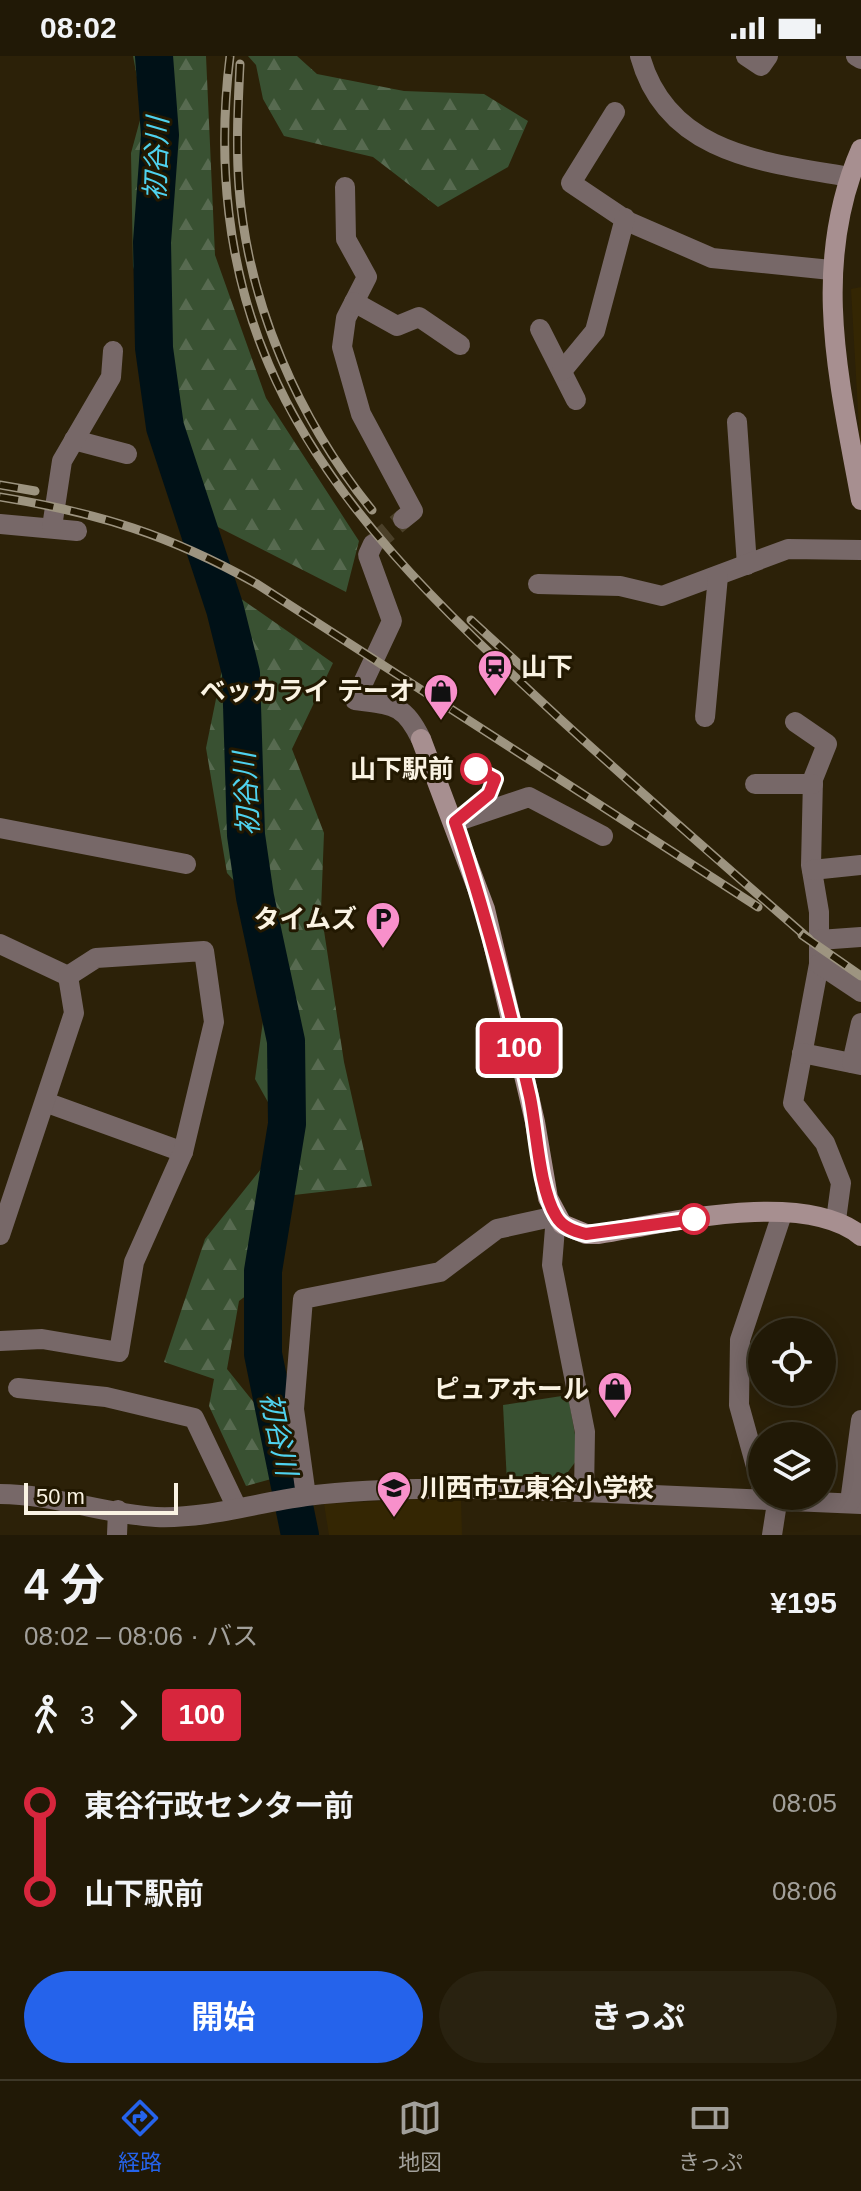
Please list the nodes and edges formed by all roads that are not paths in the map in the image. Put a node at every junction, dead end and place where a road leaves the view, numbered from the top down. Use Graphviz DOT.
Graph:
graph roads {
  1 [pos="640,56"];
  2 [pos="746,56"];
  3 [pos="768,56"];
  4 [pos="615,112"];
  5 [pos="861,149"];
  6 [pos="849,177"];
  7 [pos="345,187"];
  8 [pos="625,218"];
  9 [pos="831,270"];
  10 [pos="354,302"];
  11 [pos="540,329"];
  12 [pos="460,345"];
  13 [pos="113,351"];
  14 [pos="562,371"];
  15 [pos="576,400"];
  16 [pos="737,422"];
  17 [pos="74,440"];
  18 [pos="127,454"];
  19 [pos="861,500"];
  20 [pos="403,519"];
  21 [pos="0,524"];
  22 [pos="52,527"];
  23 [pos="77,531"];
  24 [pos="373,544"];
  25 [pos="861,550"];
  26 [pos="747,565"];
  27 [pos="718,576"];
  28 [pos="538,584"];
  29 [pos="705,717"];
  30 [pos="795,722"];
  31 [pos="755,784"];
  32 [pos="813,784"];
  33 [pos="455,822"];
  34 [pos="0,828"];
  35 [pos="603,836"];
  36 [pos="186,864"];
  37 [pos="861,865"];
  38 [pos="812,870"];
  39 [pos="861,937"];
  40 [pos="819,940"];
  41 [pos="0,944"];
  42 [pos="819,964"];
  43 [pos="68,976"];
  44 [pos="861,992"];
  45 [pos="861,1023"];
  46 [pos="802,1053"];
  47 [pos="856,1064"];
  48 [pos="45,1102"];
  49 [pos="183,1152"];
  50 [pos="782,1214"];
  51 [pos="556,1216"];
  52 [pos="836,1220"];
  53 [pos="0,1235"];
  54 [pos="861,1236"];
  55 [pos="0,1341"];
  56 [pos="18,1388"];
  57 [pos="861,1420"];
  58 [pos="748,1435"];
  59 [pos="584,1492"];
  60 [pos="0,1494"];
  61 [pos="306,1496"];
  62 [pos="748,1496"];
  63 [pos="836,1502"];
  64 [pos="856,1503"];
  65 [pos="237,1508"];
  66 [pos="118,1510"];
  67 [pos="769,1510"];
  68 [pos="203,1525"];
  69 [pos="117,1535"];
  70 [pos="772,1535"];
  1 -- 6 [label="street"];
  2 -- 3 [label="street"];
  4 -- 8 [label="street"];
  5 -- 6 [label="street"];
  6 -- 9 [label="street"];
  7 -- 10 [label="street"];
  8 -- 9 [label="street"];
  8 -- 14 [label="street"];
  9 -- 19 [label="street"];
  10 -- 12 [label="street"];
  10 -- 20 [label="street"];
  11 -- 14 [label="street"];
  13 -- 17 [label="street"];
  14 -- 15 [label="street"];
  16 -- 26 [label="street"];
  17 -- 18 [label="street"];
  17 -- 22 [label="street"];
  21 -- 22 [label="street"];
  22 -- 23 [label="street"];
  24 -- 33 [label="street"];
  25 -- 26 [label="street"];
  26 -- 27 [label="street"];
  27 -- 28 [label="street"];
  27 -- 29 [label="street"];
  30 -- 32 [label="street"];
  31 -- 32 [label="street"];
  32 -- 38 [label="street"];
  33 -- 35 [label="street"];
  33 -- 51 [label="street"];
  34 -- 36 [label="street"];
  37 -- 38 [label="street"];
  38 -- 40 [label="street"];
  39 -- 40 [label="street"];
  40 -- 42 [label="street"];
  41 -- 43 [label="street"];
  42 -- 44 [label="street"];
  42 -- 46 [label="street"];
  43 -- 48 [label="street"];
  43 -- 49 [label="street"];
  45 -- 47 [label="street"];
  46 -- 47 [label="street"];
  46 -- 52 [label="street"];
  48 -- 49 [label="street"];
  48 -- 53 [label="street"];
  49 -- 55 [label="street"];
  50 -- 51 [label="street"];
  50 -- 52 [label="street"];
  50 -- 58 [label="street"];
  51 -- 59 [label="street"];
  51 -- 61 [label="street"];
  52 -- 54 [label="street"];
  56 -- 65 [label="street"];
  57 -- 64 [label="street"];
  59 -- 61 [label="street"];
  59 -- 62 [label="street"];
  60 -- 66 [label="street"];
  61 -- 65 [label="street"];
  63 -- 64 [label="street"];
  65 -- 68 [label="street"];
  66 -- 68 [label="street"];
  66 -- 69 [label="street"];
  67 -- 70 [label="street"];
}
